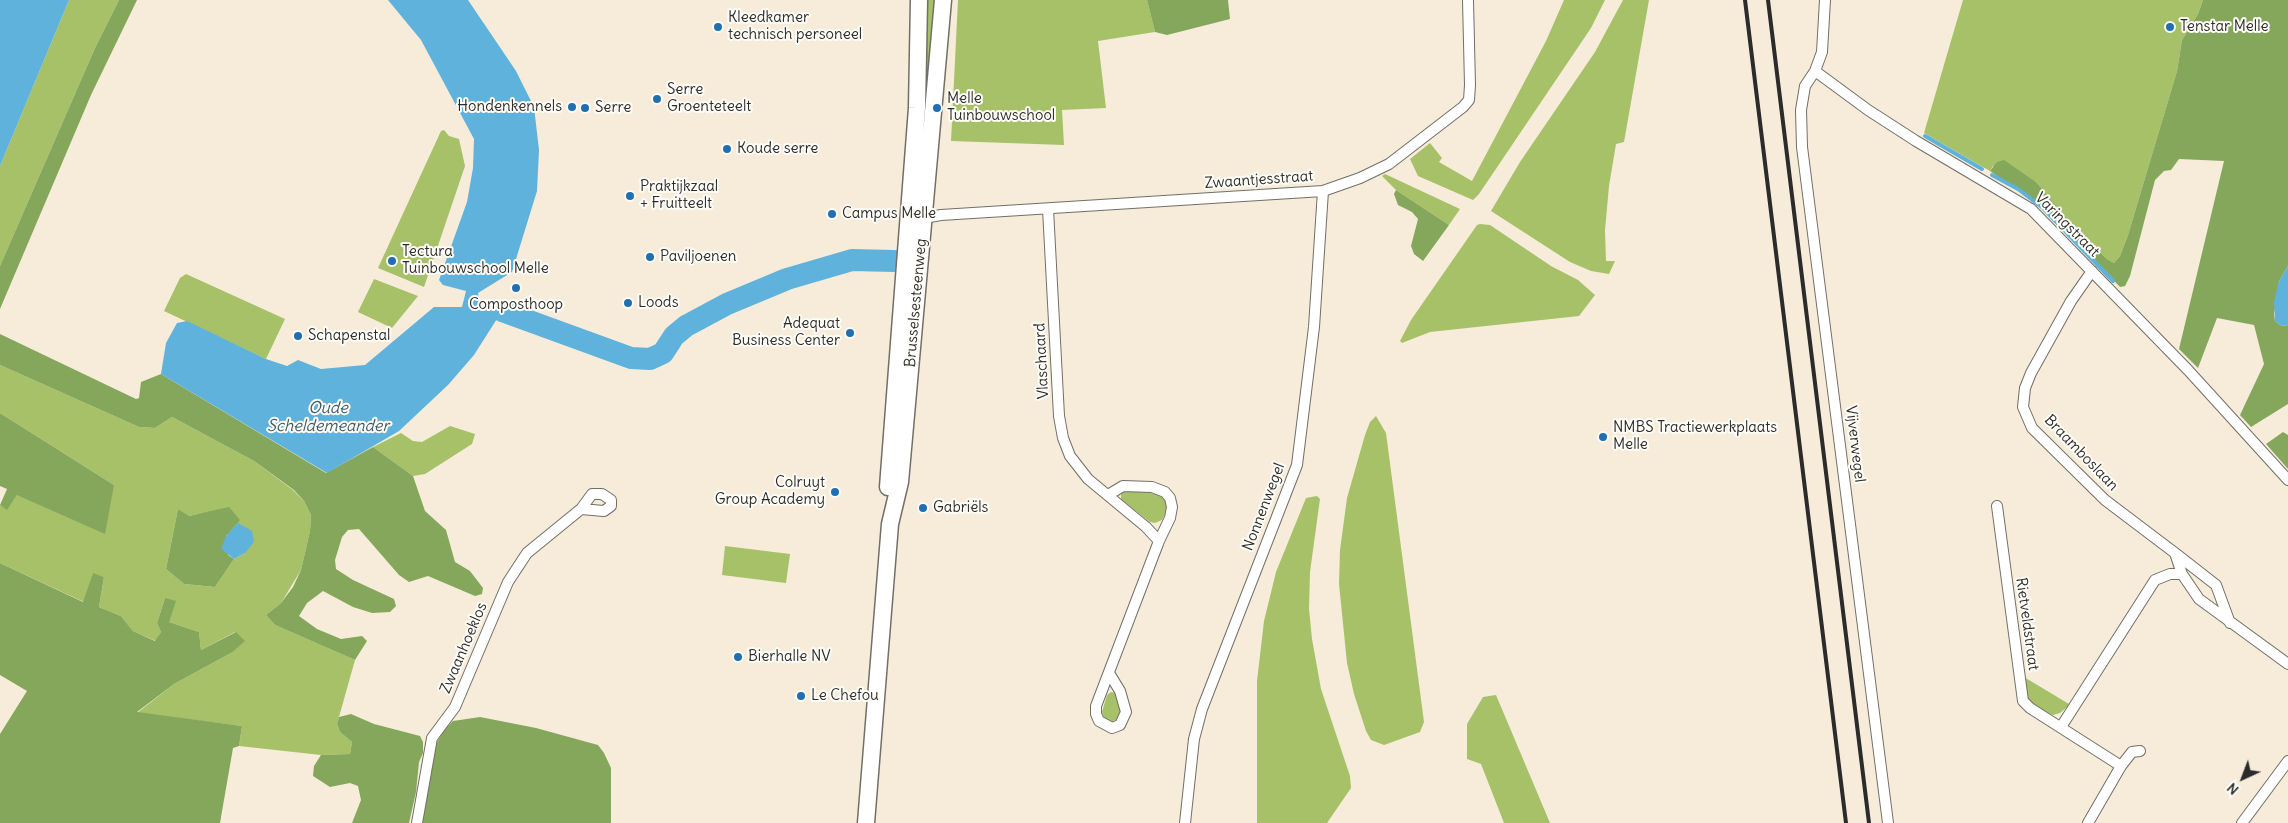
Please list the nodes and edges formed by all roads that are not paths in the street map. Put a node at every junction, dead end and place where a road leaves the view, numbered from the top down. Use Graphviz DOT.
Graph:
graph roads {
  1 [pos="919,0"];
  2 [pos="942,0"];
  3 [pos="1468,0"];
  4 [pos="1824,0"];
  5 [pos="1815,71"];
  6 [pos="1323,191"];
  7 [pos="912,198"];
  8 [pos="1048,209"];
  9 [pos="924,218"];
  10 [pos="909,234"];
  11 [pos="2092,271"];
  12 [pos="2288,480"];
  13 [pos="1108,495"];
  14 [pos="1997,506"];
  15 [pos="581,509"];
  16 [pos="891,516"];
  17 [pos="1159,540"];
  18 [pos="2175,553"];
  19 [pos="2182,574"];
  20 [pos="2231,624"];
  21 [pos="2288,664"];
  22 [pos="1109,673"];
  23 [pos="2061,727"];
  24 [pos="2140,751"];
  25 [pos="2288,761"];
  26 [pos="2121,766"];
  27 [pos="416,823"];
  28 [pos="866,823"];
  29 [pos="1185,823"];
  30 [pos="1888,823"];
  31 [pos="2088,823"];
  32 [pos="2242,823"];
  1 -- 7 [label="main road, Brusselsesteenweg"];
  2 -- 9 [label="main road, Brusselsesteenweg"];
  3 -- 6 [label="street, Zwaantjesstraat"];
  4 -- 5 [label="street"];
  5 -- 11 [label="street, Varingstraat"];
  5 -- 30 [label="street, Vijverwegel"];
  6 -- 8 [label="street, Zwaantjesstraat"];
  6 -- 29 [label="street, Nonnenwegel"];
  7 -- 9 [label="street"];
  7 -- 10 [label="main road, Brusselsesteenweg"];
  8 -- 9 [label="street, Zwaantjesstraat"];
  8 -- 13 [label="street, Vlaschaard"];
  9 -- 10 [label="street"];
  9 -- 16 [label="main road, Brusselsesteenweg"];
  10 -- 16 [label="main road, Brusselsesteenweg"];
  11 -- 12 [label="street, Varingstraat"];
  11 -- 18 [label="street, Braamboslaan"];
  13 -- 17 [label="street, Vlaschaard"];
  13 -- 17 [label="street"];
  14 -- 23 [label="street, Rietveldstraat"];
  15 -- 27 [label="street, Zwaanhoeklos"];
  16 -- 28 [label="main road, Brusselsesteenweg"];
  17 -- 22 [label="street"];
  18 -- 19 [label="street"];
  18 -- 20 [label="street, Braamboslaan"];
  19 -- 20 [label="street"];
  19 -- 23 [label="street"];
  20 -- 21 [label="street"];
  22 -- 22 [label="street"];
  23 -- 26 [label="street, Rietveldstraat"];
  24 -- 26 [label="street"];
  25 -- 32 [label="street"];
  26 -- 31 [label="street"];
}
